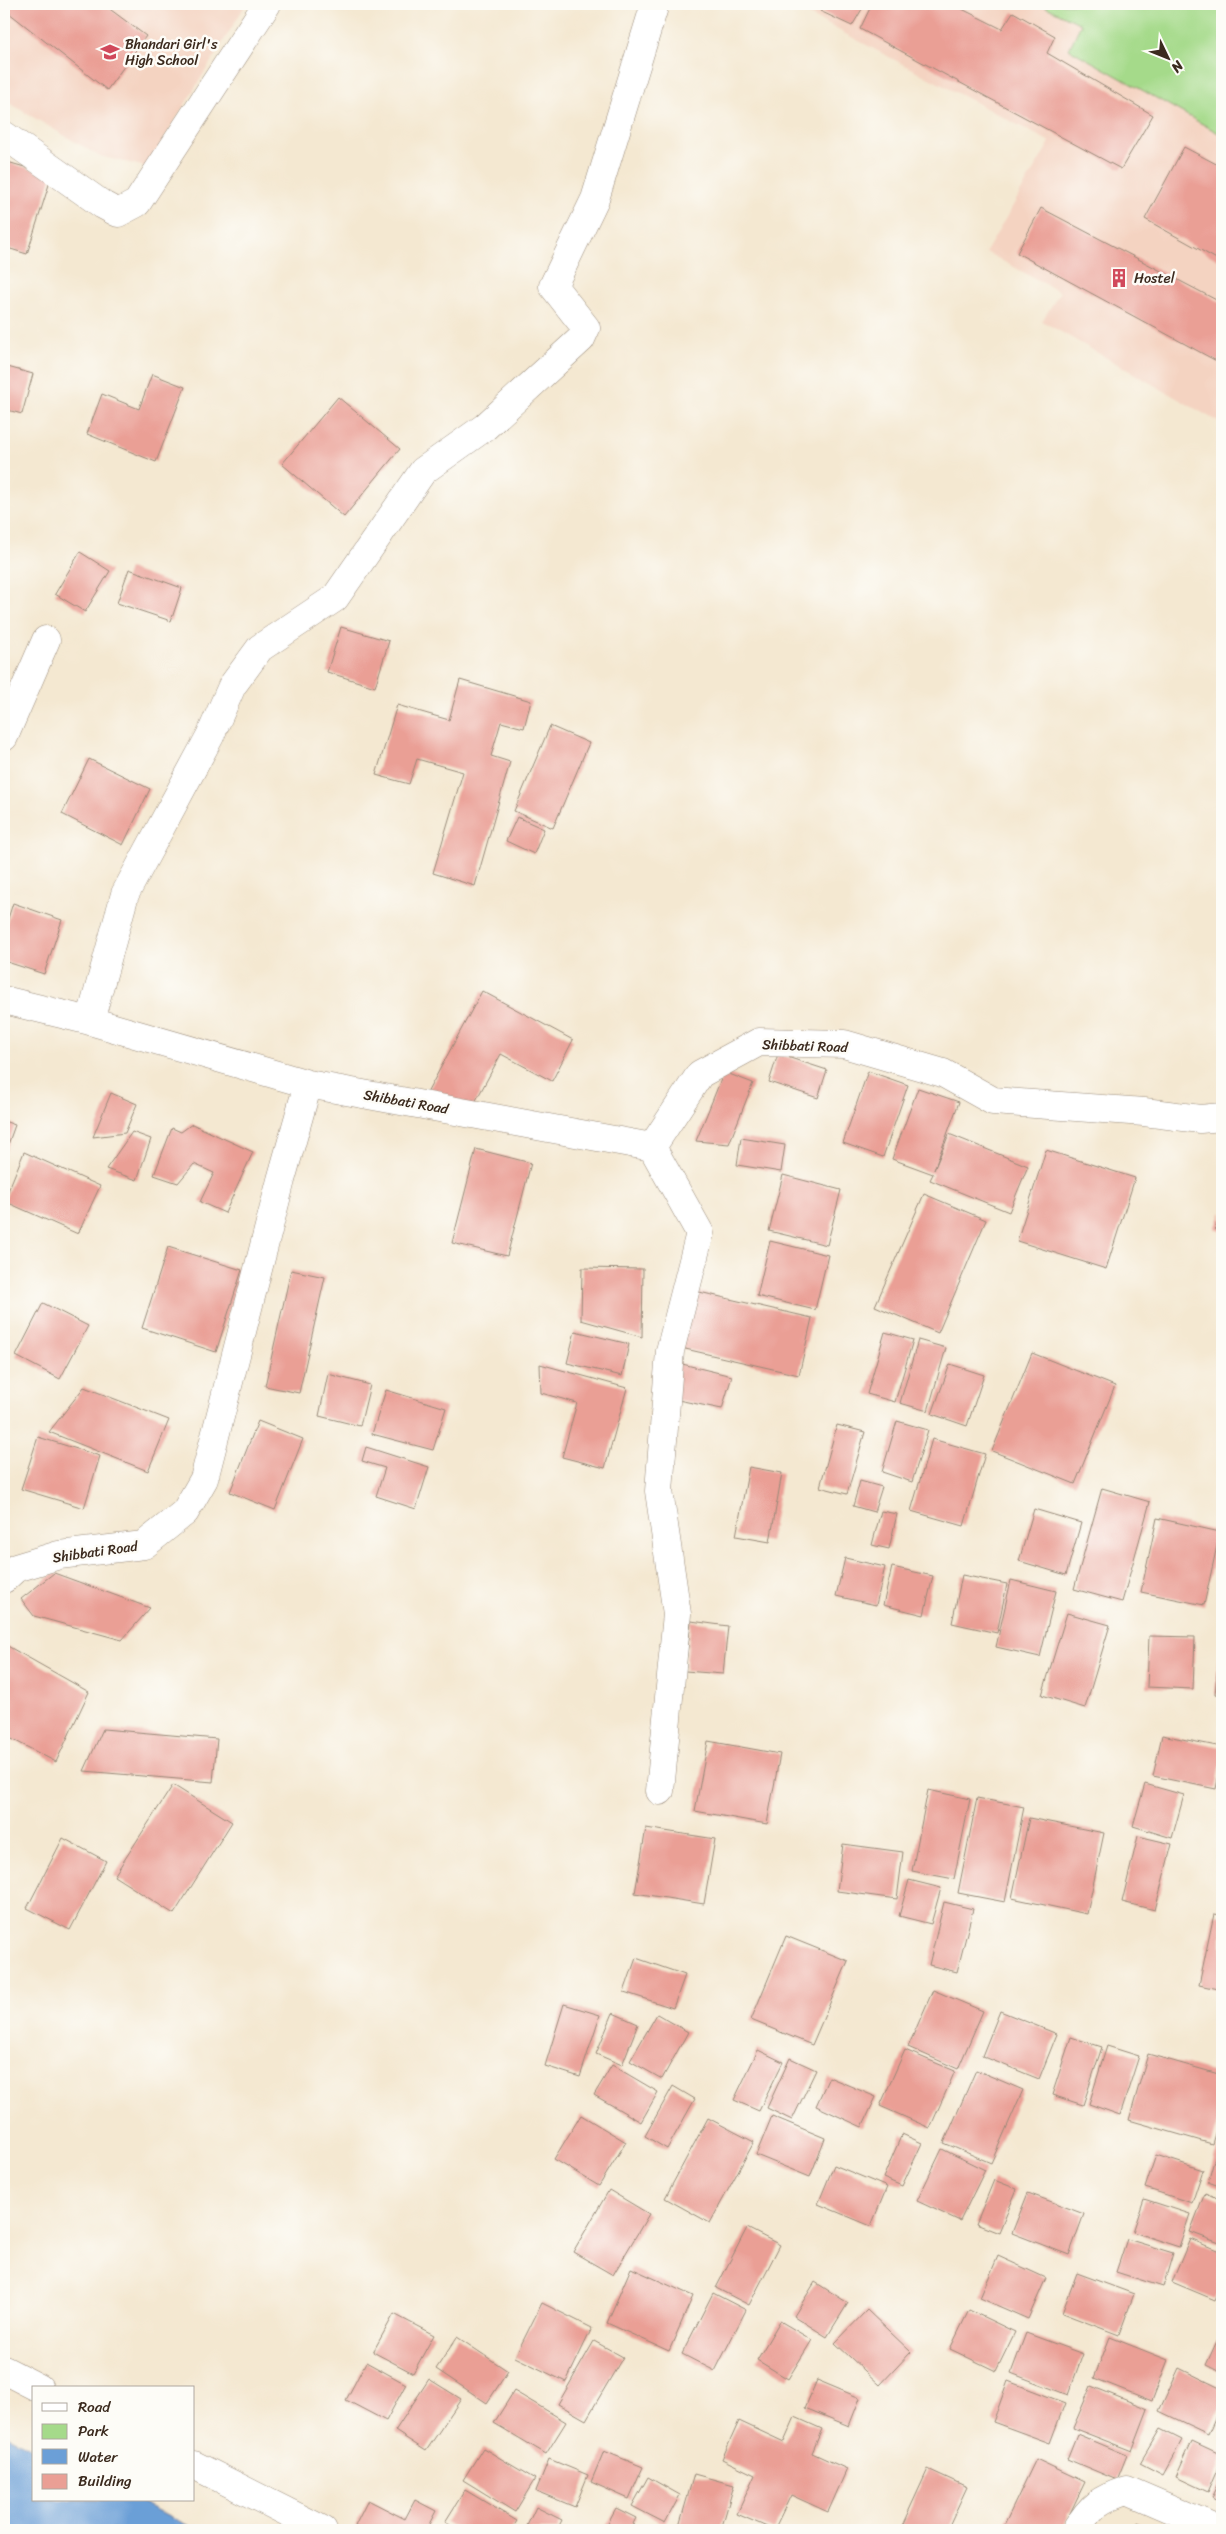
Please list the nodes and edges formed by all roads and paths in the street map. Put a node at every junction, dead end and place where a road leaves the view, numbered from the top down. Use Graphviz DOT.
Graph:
graph roads {
  1 [pos="267,4"];
  2 [pos="656,4"];
  3 [pos="4,135"];
  4 [pos="46,640"];
  5 [pos="4,737"];
  6 [pos="4,1000"];
  7 [pos="90,1021"];
  8 [pos="308,1084"];
  9 [pos="1222,1117"];
  10 [pos="652,1147"];
  11 [pos="4,1579"];
  12 [pos="660,1791"];
  13 [pos="4,2370"];
  14 [pos="35,2386"];
  15 [pos="195,2466"];
  16 [pos="323,2530"];
  17 [pos="1076,2530"];
  18 [pos="1220,2530"];
  1 -- 3 [label="street"];
  2 -- 7 [label="street"];
  4 -- 5 [label="street"];
  6 -- 7 [label="street, Shibbati Road"];
  7 -- 8 [label="street, Shibbati Road"];
  8 -- 10 [label="street, Shibbati Road"];
  8 -- 11 [label="street, Shibbati Road"];
  9 -- 10 [label="street, Shibbati Road"];
  10 -- 12 [label="street"];
  13 -- 14 [label="street"];
  15 -- 16 [label="street"];
  17 -- 18 [label="street"];
}
